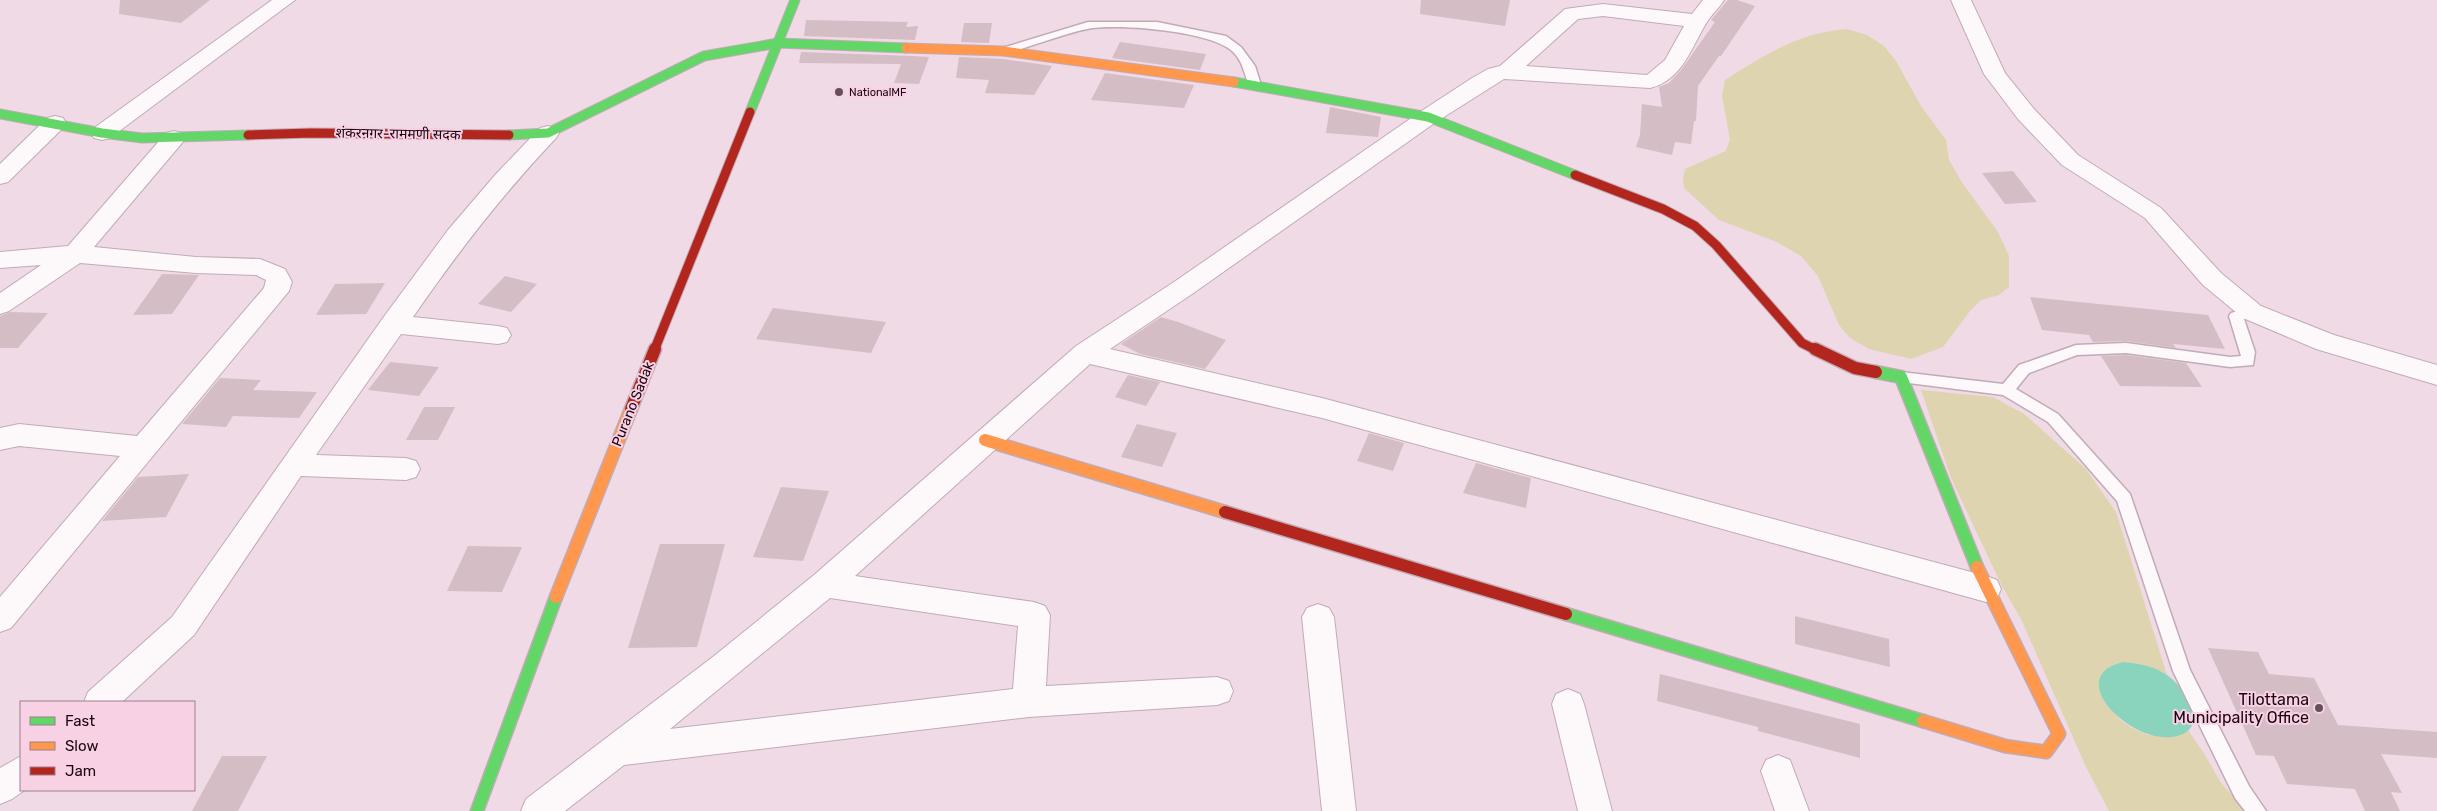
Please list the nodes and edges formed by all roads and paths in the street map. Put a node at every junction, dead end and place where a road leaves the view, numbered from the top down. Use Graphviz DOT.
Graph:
graph roads {
  1 [pos="285,0"];
  2 [pos="795,0"];
  3 [pos="1714,0"];
  4 [pos="1961,0"];
  5 [pos="1697,21"];
  6 [pos="778,43"];
  7 [pos="1003,51"];
  8 [pos="1508,70"];
  9 [pos="1255,85"];
  10 [pos="0,114"];
  11 [pos="1428,117"];
  12 [pos="55,123"];
  13 [pos="102,133"];
  14 [pos="548,134"];
  15 [pos="174,138"];
  16 [pos="0,177"];
  17 [pos="75,254"];
  18 [pos="0,260"];
  19 [pos="0,306"];
  20 [pos="2252,312"];
  21 [pos="392,324"];
  22 [pos="498,335"];
  23 [pos="1085,353"];
  24 [pos="2437,375"];
  25 [pos="1901,376"];
  26 [pos="2006,390"];
  27 [pos="0,439"];
  28 [pos="985,440"];
  29 [pos="145,448"];
  30 [pos="293,465"];
  31 [pos="406,469"];
  32 [pos="825,584"];
  33 [pos="1986,589"];
  34 [pos="1318,617"];
  35 [pos="0,619"];
  36 [pos="1217,690"];
  37 [pos="101,701"];
  38 [pos="1029,702"];
  39 [pos="1568,704"];
  40 [pos="618,750"];
  41 [pos="1778,771"];
  42 [pos="20,773"];
  43 [pos="0,788"];
  44 [pos="477,811"];
  45 [pos="538,811"];
  46 [pos="1339,811"];
  47 [pos="1595,811"];
  48 [pos="1792,811"];
  49 [pos="2256,811"];
  1 -- 13 [label="street"];
  2 -- 6 [label="street, Purano Sadak"];
  3 -- 5 [label="street"];
  4 -- 20 [label="street"];
  5 -- 8 [label="street"];
  5 -- 8 [label="street"];
  6 -- 7 [label="street, शंकरनगर-राममणी सदक"];
  6 -- 14 [label="street, शंकरनगर-राममणी सदक"];
  6 -- 44 [label="street, Purano Sadak"];
  7 -- 9 [label="street, शंकरनगर-राममणी सदक"];
  7 -- 9 [label="lane"];
  8 -- 11 [label="street"];
  9 -- 11 [label="street, शंकरनगर-राममणी सदक"];
  10 -- 12 [label="street, शंकरनगर-राममणी सदक"];
  11 -- 23 [label="street"];
  11 -- 25 [label="street, शंकरनगर-राममणी सदक"];
  12 -- 13 [label="street, शंकरनगर-राममणी सदक"];
  12 -- 16 [label="street"];
  13 -- 15 [label="street, शंकरनगर-राममणी सदक"];
  14 -- 15 [label="street, शंकरनगर-राममणी सदक"];
  14 -- 21 [label="street"];
  15 -- 17 [label="street"];
  17 -- 18 [label="street"];
  17 -- 19 [label="street"];
  17 -- 29 [label="street"];
  20 -- 24 [label="street"];
  20 -- 26 [label="lane"];
  21 -- 22 [label="street"];
  21 -- 30 [label="street"];
  23 -- 28 [label="street"];
  23 -- 33 [label="street"];
  25 -- 26 [label="lane"];
  25 -- 33 [label="street"];
  26 -- 49 [label="lane"];
  27 -- 29 [label="street"];
  28 -- 32 [label="street"];
  28 -- 33 [label="street"];
  29 -- 35 [label="street"];
  30 -- 31 [label="street"];
  30 -- 37 [label="street"];
  32 -- 38 [label="street"];
  32 -- 40 [label="street"];
  34 -- 46 [label="street"];
  36 -- 38 [label="street"];
  38 -- 40 [label="street"];
  39 -- 47 [label="street"];
  40 -- 45 [label="street"];
  41 -- 48 [label="street"];
  42 -- 43 [label="street"];
}
